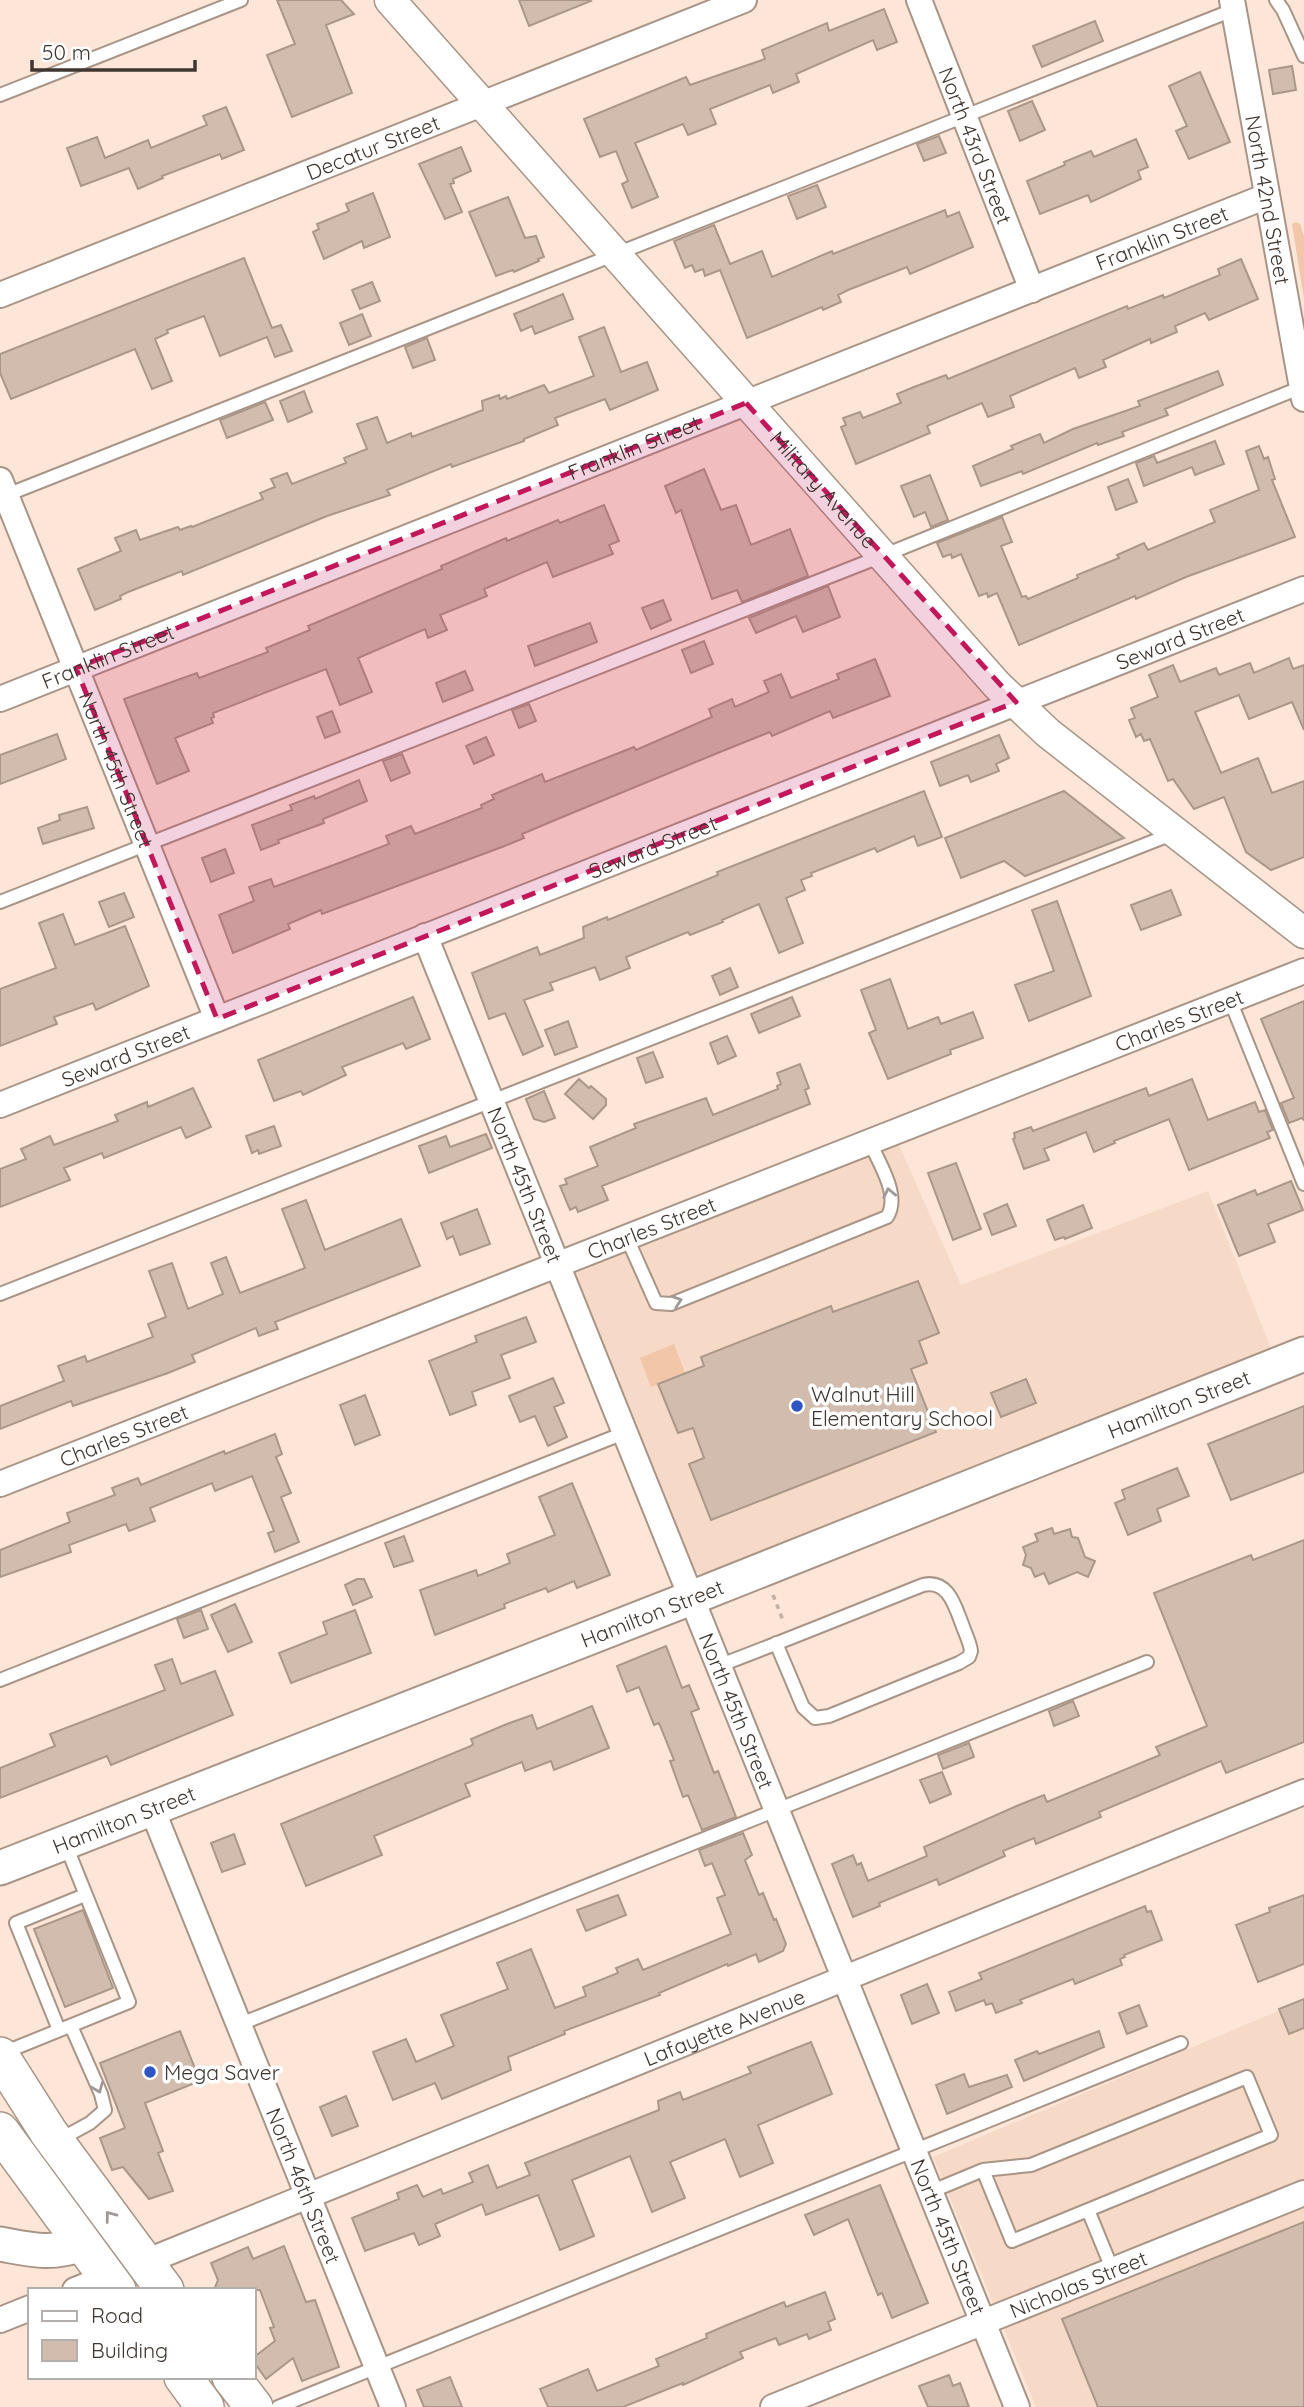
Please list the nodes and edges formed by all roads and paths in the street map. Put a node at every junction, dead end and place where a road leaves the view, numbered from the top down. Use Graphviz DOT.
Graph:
graph roads {
  1 [pos="241,0"];
  2 [pos="390,0"];
  3 [pos="744,0"];
  4 [pos="919,0"];
  5 [pos="1276,0"];
  6 [pos="1233,5"];
  7 [pos="1304,56"];
  8 [pos="0,95"];
  9 [pos="481,104"];
  10 [pos="965,115"];
  11 [pos="1267,195"];
  12 [pos="614,253"];
  13 [pos="1032,290"];
  14 [pos="0,295"];
  15 [pos="1303,393"];
  16 [pos="746,403"];
  17 [pos="2,491"];
  18 [pos="882,556"];
  19 [pos="1304,589"];
  20 [pos="76,668"];
  21 [pos="0,699"];
  22 [pos="1016,702"];
  23 [pos="1176,832"];
  24 [pos="146,844"];
  25 [pos="0,902"];
  26 [pos="1304,933"];
  27 [pos="425,936"];
  28 [pos="1304,971"];
  29 [pos="1230,1000"];
  30 [pos="217,1019"];
  31 [pos="491,1102"];
  32 [pos="0,1105"];
  33 [pos="870,1142"];
  34 [pos="1304,1184"];
  35 [pos="627,1238"];
  36 [pos="556,1266"];
  37 [pos="0,1294"];
  38 [pos="1304,1353"];
  39 [pos="624,1433"];
  40 [pos="0,1484"];
  41 [pos="772,1593"];
  42 [pos="691,1598"];
  43 [pos="786,1629"];
  44 [pos="776,1643"];
  45 [pos="1147,1662"];
  46 [pos="718,1666"];
  47 [pos="0,1680"];
  48 [pos="1304,1792"];
  49 [pos="152,1809"];
  50 [pos="776,1809"];
  51 [pos="64,1843"];
  52 [pos="0,1868"];
  53 [pos="85,1895"];
  54 [pos="844,1979"];
  55 [pos="238,2025"];
  56 [pos="65,2028"];
  57 [pos="1181,2043"];
  58 [pos="0,2055"];
  59 [pos="0,2131"];
  60 [pos="55,2142"];
  61 [pos="914,2152"];
  62 [pos="983,2170"];
  63 [pos="930,2192"];
  64 [pos="1304,2193"];
  65 [pos="307,2195"];
  66 [pos="1088,2210"];
  67 [pos="0,2244"];
  68 [pos="83,2245"];
  69 [pos="1113,2271"];
  70 [pos="155,2276"];
  71 [pos="100,2286"];
  72 [pos="28,2309"];
  73 [pos="0,2320"];
  74 [pos="983,2324"];
  75 [pos="377,2367"];
  76 [pos="184,2379"];
  77 [pos="233,2379"];
  78 [pos="205,2407"];
  79 [pos="254,2407"];
  80 [pos="278,2407"];
  81 [pos="393,2407"];
  82 [pos="774,2407"];
  83 [pos="1017,2407"];
  1 -- 8 [label="lane"];
  2 -- 9 [label="street, Military Avenue"];
  3 -- 9 [label="street, Decatur Street"];
  4 -- 10 [label="street, North 43rd Street"];
  5 -- 7 [label="lane"];
  6 -- 10 [label="lane"];
  6 -- 11 [label="street, North 42nd Street"];
  9 -- 12 [label="street, Military Avenue"];
  9 -- 14 [label="street, Decatur Street"];
  10 -- 12 [label="lane"];
  10 -- 13 [label="street, North 43rd Street"];
  11 -- 13 [label="street, Franklin Street"];
  11 -- 15 [label="street, North 42nd Street"];
  12 -- 16 [label="street, Military Avenue"];
  12 -- 17 [label="lane"];
  13 -- 16 [label="street, Franklin Street"];
  15 -- 18 [label="lane"];
  16 -- 18 [label="street, Military Avenue"];
  16 -- 20 [label="street, Franklin Street"];
  17 -- 20 [label="street, North 45th Street"];
  18 -- 22 [label="street, Military Avenue"];
  18 -- 24 [label="lane"];
  19 -- 22 [label="street, Seward Street"];
  20 -- 21 [label="street, Franklin Street"];
  20 -- 24 [label="street, North 45th Street"];
  22 -- 23 [label="street, Military Avenue"];
  22 -- 27 [label="street, Seward Street"];
  23 -- 26 [label="street, Military Avenue"];
  23 -- 31 [label="lane"];
  24 -- 25 [label="lane"];
  24 -- 30 [label="street, North 45th Street"];
  27 -- 30 [label="street, Seward Street"];
  27 -- 31 [label="street, North 45th Street"];
  28 -- 29 [label="street, Charles Street"];
  29 -- 33 [label="street, Charles Street"];
  29 -- 34 [label="lane"];
  30 -- 32 [label="street, Seward Street"];
  31 -- 36 [label="street, North 45th Street"];
  31 -- 37 [label="lane"];
  33 -- 35 [label="street, Charles Street"];
  35 -- 33 [label="lane, one-way"];
  35 -- 36 [label="street, Charles Street"];
  36 -- 39 [label="street, North 45th Street"];
  36 -- 40 [label="street, Charles Street"];
  38 -- 42 [label="main road, Hamilton Street"];
  39 -- 42 [label="street, North 45th Street"];
  39 -- 47 [label="lane"];
  41 -- 43 [label="path"];
  42 -- 46 [label="street, North 45th Street"];
  42 -- 49 [label="main road, Hamilton Street"];
  44 -- 44 [label="lane"];
  44 -- 46 [label="lane"];
  45 -- 50 [label="lane"];
  46 -- 50 [label="street, North 45th Street"];
  48 -- 54 [label="street, Lafayette Avenue"];
  49 -- 51 [label="main road, Hamilton Street"];
  49 -- 55 [label="street, North 46th Street"];
  50 -- 54 [label="street, North 45th Street"];
  50 -- 55 [label="lane"];
  51 -- 52 [label="main road, Hamilton Street"];
  51 -- 53 [label="lane"];
  53 -- 56 [label="lane"];
  53 -- 56 [label="lane"];
  54 -- 61 [label="street, North 45th Street"];
  54 -- 65 [label="street, Lafayette Avenue"];
  55 -- 65 [label="street, North 46th Street"];
  56 -- 58 [label="lane"];
  56 -- 60 [label="lane, one-way"];
  57 -- 61 [label="lane"];
  58 -- 60 [label="main road"];
  59 -- 68 [label="main road"];
  70 -- 60 [label="main road, one-way"];
  61 -- 63 [label="street, North 45th Street"];
  61 -- 75 [label="lane"];
  62 -- 63 [label="lane"];
  62 -- 66 [label="lane"];
  62 -- 66 [label="lane"];
  63 -- 74 [label="street, North 45th Street"];
  64 -- 69 [label="street, Nicholas Street"];
  65 -- 70 [label="street, Lafayette Avenue"];
  65 -- 75 [label="street, North 46th Street"];
  66 -- 69 [label="lane"];
  67 -- 68 [label="main road"];
  68 -- 71 [label="main road"];
  69 -- 74 [label="street, Nicholas Street"];
  72 -- 73 [label="street"];
  74 -- 82 [label="street, Nicholas Street"];
  74 -- 83 [label="street, North 45th Street"];
  75 -- 80 [label="lane"];
  75 -- 81 [label="street, North 46th Street"];
  76 -- 78 [label="main road"];
  77 -- 79 [label="main road"];
}
